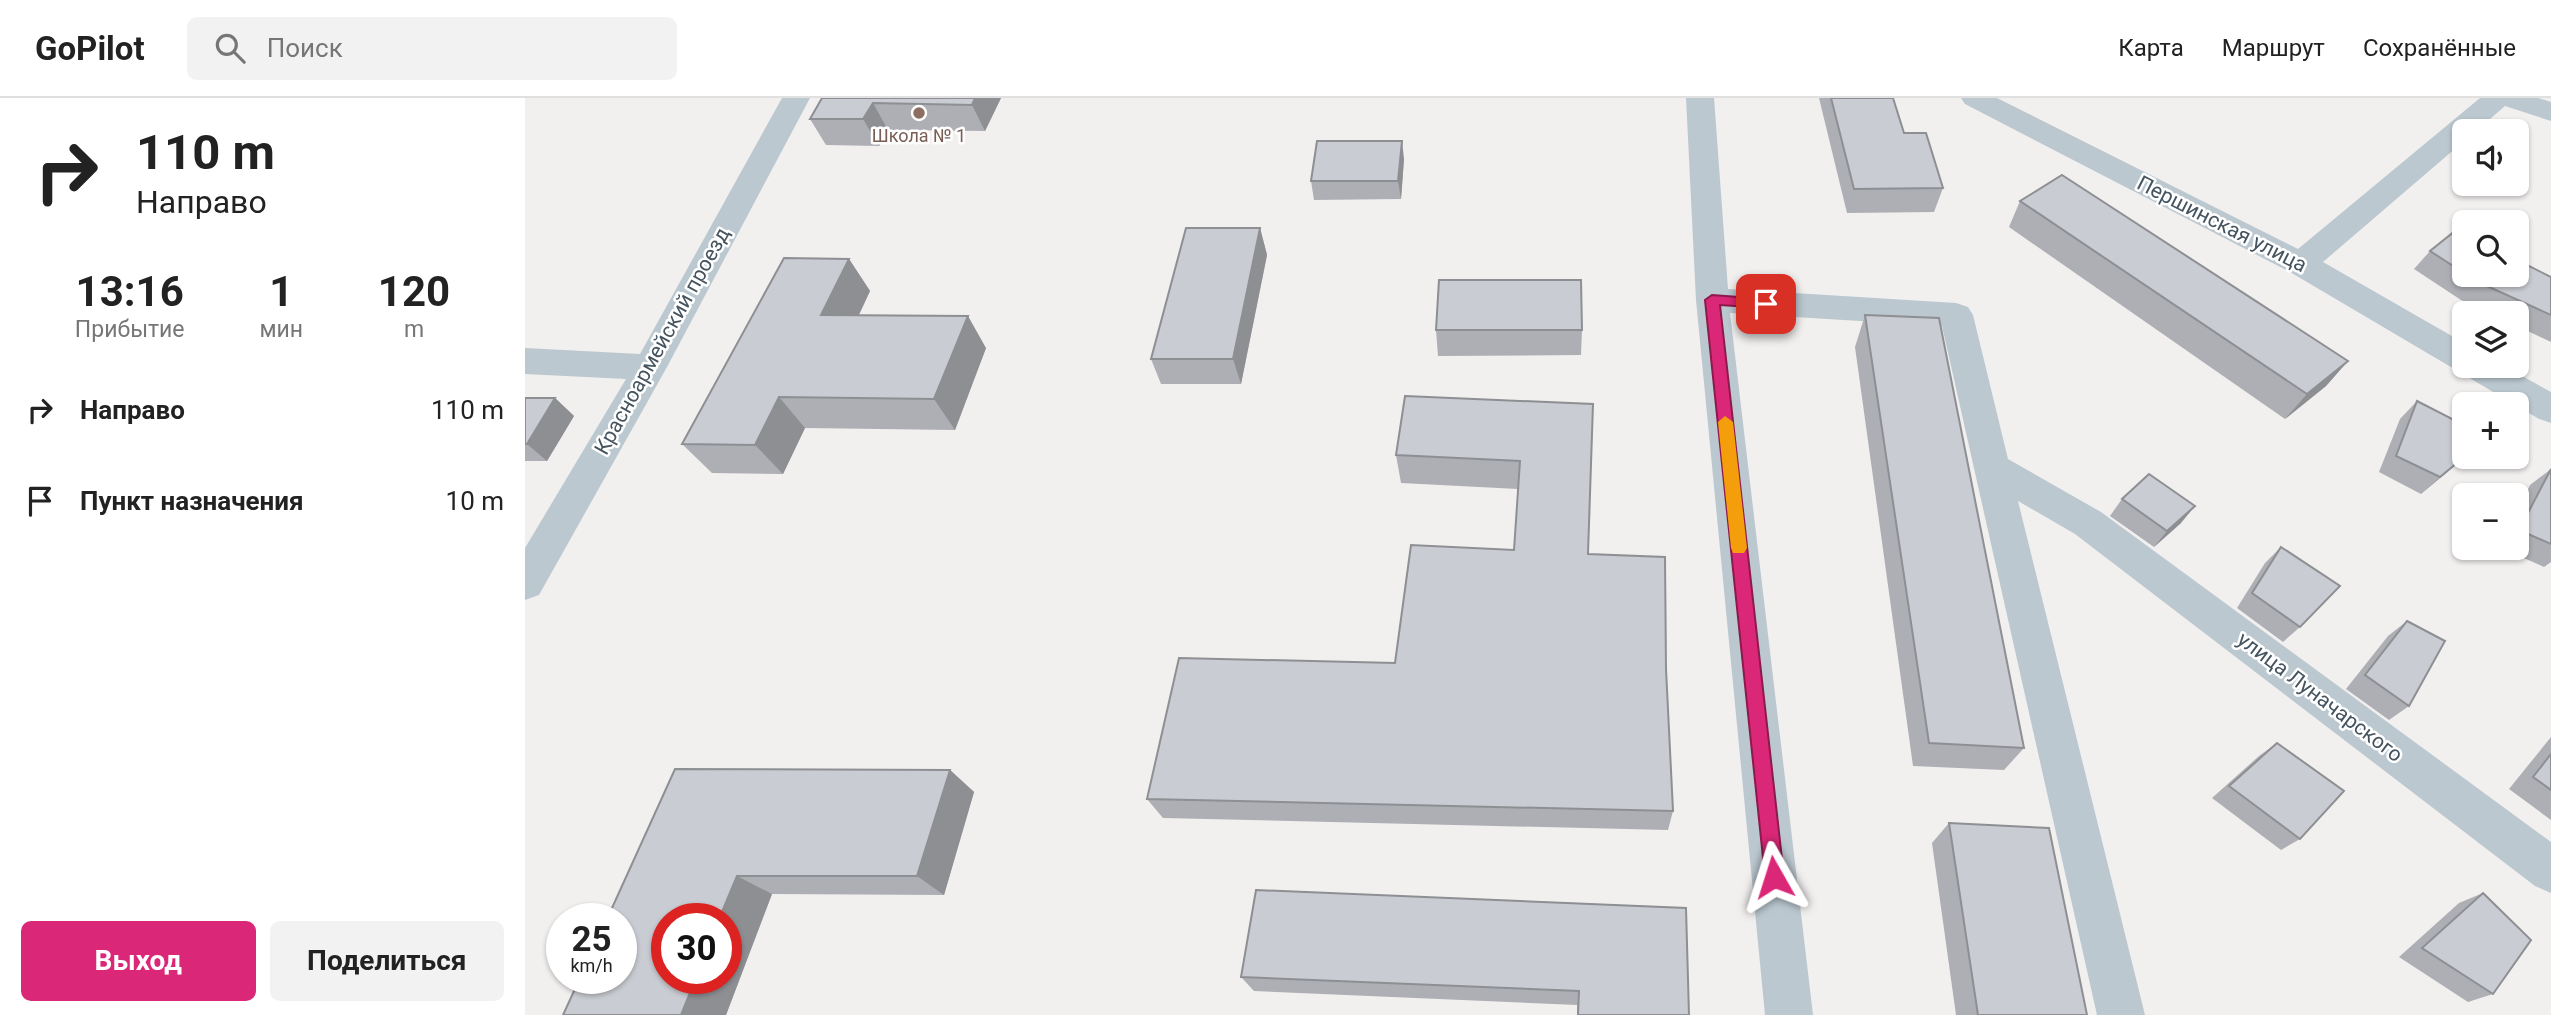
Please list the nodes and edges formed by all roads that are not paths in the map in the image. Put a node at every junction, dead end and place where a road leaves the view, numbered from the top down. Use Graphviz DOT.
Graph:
graph roads {
  1 [pos="796,98"];
  2 [pos="1700,98"];
  3 [pos="1975,98"];
  4 [pos="2497,98"];
  5 [pos="2509,98"];
  6 [pos="2551,112"];
  7 [pos="2301,264"];
  8 [pos="1712,300"];
  9 [pos="2452,352"];
  10 [pos="525,361"];
  11 [pos="650,366"];
  12 [pos="2497,378"];
  13 [pos="2551,409"];
  14 [pos="1991,467"];
  15 [pos="525,583"];
  16 [pos="2551,870"];
  17 [pos="1789,1015"];
  18 [pos="2121,1015"];
  1 -- 11 [label="street, Красноармейский проезд"];
  2 -- 8 [label="street"];
  3 -- 7 [label="street, Першинская улица"];
  4 -- 7 [label="street"];
  5 -- 6 [label="street"];
  7 -- 9 [label="street, Першинская улица"];
  8 -- 14 [label="street"];
  8 -- 17 [label="street"];
  10 -- 11 [label="street"];
  11 -- 15 [label="street, Красноармейский проезд"];
  12 -- 13 [label="street"];
  14 -- 16 [label="street, улица Луначарского"];
  14 -- 18 [label="street"];
}
